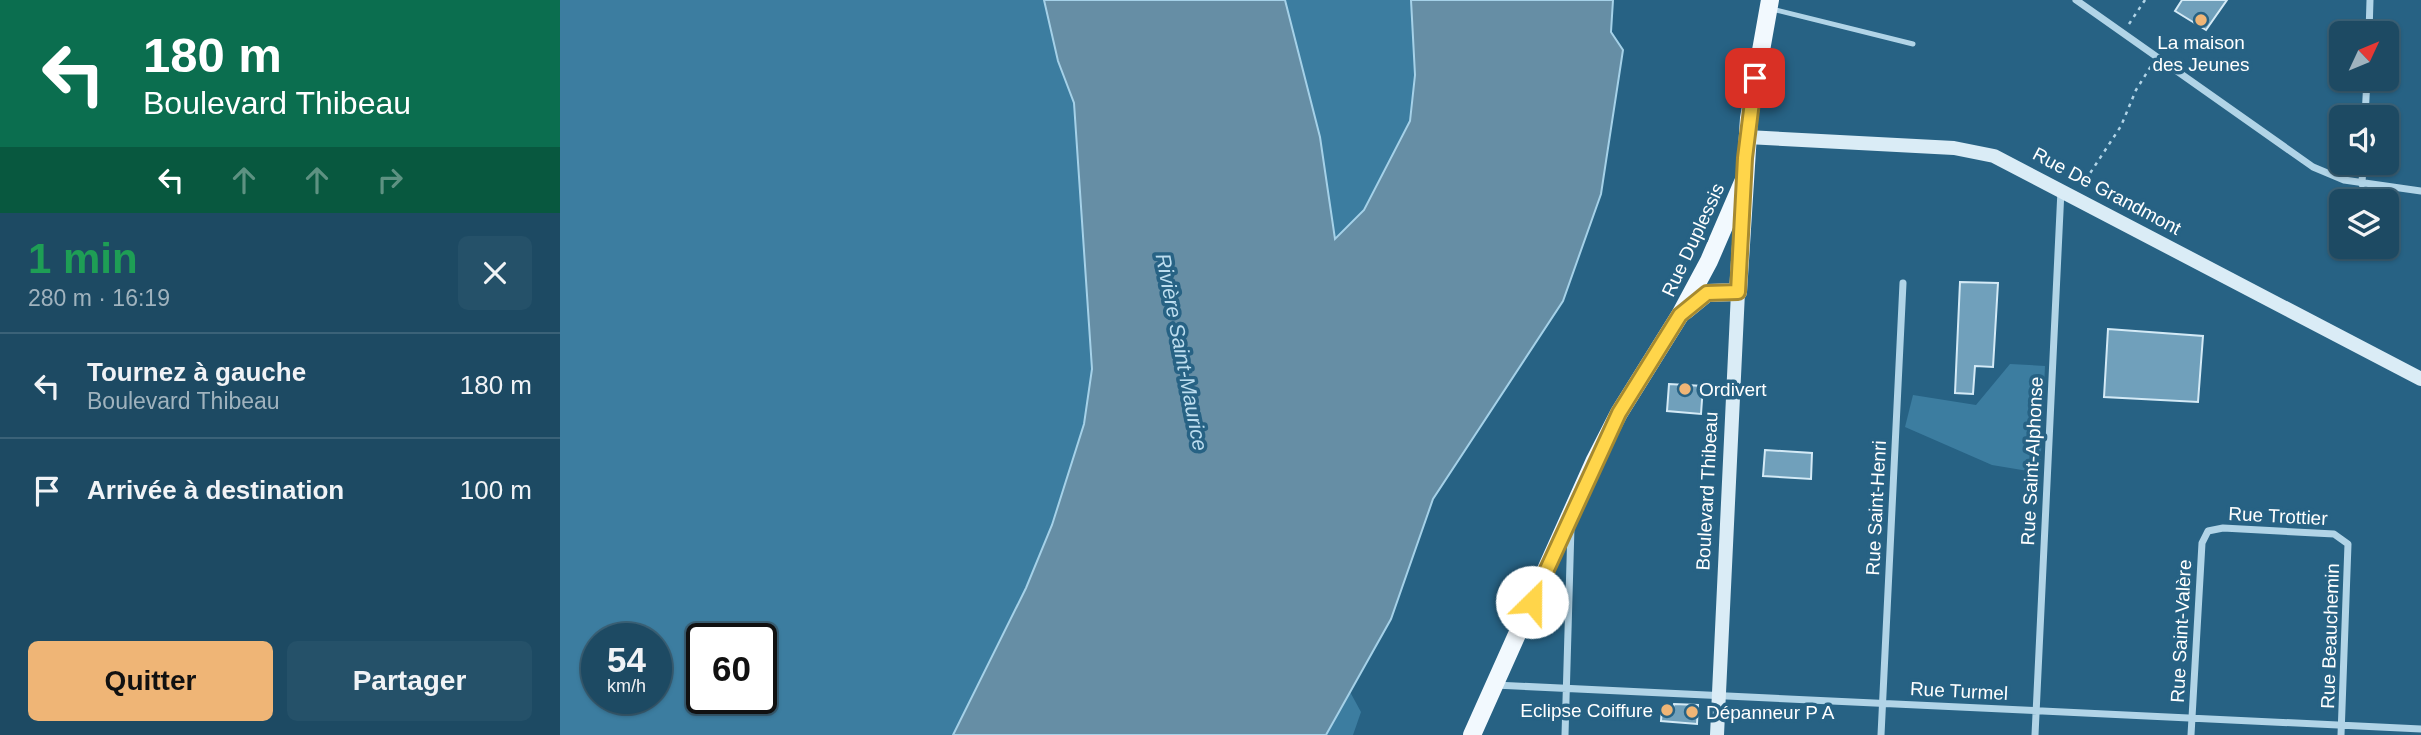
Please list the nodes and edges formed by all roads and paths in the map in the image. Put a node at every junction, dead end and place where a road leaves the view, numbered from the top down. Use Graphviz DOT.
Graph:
graph roads {
  1 [pos="2076,0"];
  2 [pos="2145,0"];
  3 [pos="2370,0"];
  4 [pos="1769,4"];
  5 [pos="2369,21"];
  6 [pos="2123,32"];
  7 [pos="1913,44"];
  8 [pos="2157,57"];
  9 [pos="1747,137"];
  10 [pos="2362,175"];
  11 [pos="1743,182"];
  12 [pos="2362,184"];
  13 [pos="2421,191"];
  14 [pos="2068,193"];
  15 [pos="1903,283"];
  16 [pos="1738,292"];
  17 [pos="1680,315"];
  18 [pos="2421,379"];
  19 [pos="1571,512"];
  20 [pos="2208,531"];
  21 [pos="2345,540"];
  22 [pos="1494,685"];
  23 [pos="1567,689"];
  24 [pos="1718,696"];
  25 [pos="1882,703"];
  26 [pos="2036,711"];
  27 [pos="2192,718"];
  28 [pos="2342,726"];
  29 [pos="2421,729"];
  30 [pos="1472,735"];
  31 [pos="1564,735"];
  32 [pos="1717,735"];
  33 [pos="1881,735"];
  34 [pos="2035,735"];
  35 [pos="2191,735"];
  36 [pos="2341,735"];
  1 -- 6 [label="street"];
  2 -- 6 [label="path"];
  3 -- 5 [label="street"];
  4 -- 7 [label="lane"];
  4 -- 9 [label="main road, Boulevard Thibeau"];
  6 -- 8 [label="street"];
  8 -- 12 [label="street"];
  8 -- 14 [label="path"];
  9 -- 11 [label="main road, Boulevard Thibeau"];
  9 -- 14 [label="street, Rue De Grandmont"];
  10 -- 12 [label="street"];
  11 -- 16 [label="main road, Boulevard Thibeau"];
  11 -- 17 [label="main road, Rue Duplessis"];
  12 -- 13 [label="street"];
  14 -- 18 [label="street, Rue De Grandmont"];
  14 -- 26 [label="street, Rue Saint-Alphonse"];
  15 -- 25 [label="street, Rue Saint-Henri"];
  16 -- 17 [label="main road, Rue Duplessis"];
  16 -- 24 [label="street, Boulevard Thibeau"];
  17 -- 19 [label="main road, Rue Duplessis"];
  19 -- 22 [label="main road, Rue Duplessis"];
  19 -- 23 [label="street"];
  20 -- 21 [label="street, Rue Trottier"];
  20 -- 27 [label="street, Rue Saint-Valère"];
  21 -- 28 [label="street, Rue Beauchemin"];
  22 -- 23 [label="street, Rue Turmel"];
  22 -- 30 [label="main road, Rue Duplessis"];
  23 -- 24 [label="street, Rue Turmel"];
  23 -- 31 [label="street"];
  24 -- 25 [label="street, Rue Turmel"];
  24 -- 32 [label="street, Boulevard Thibeau"];
  25 -- 26 [label="street, Rue Turmel"];
  25 -- 33 [label="street, Rue Saint-Henri"];
  26 -- 27 [label="street, Rue Turmel"];
  26 -- 34 [label="street, Rue Saint-Alphonse"];
  27 -- 28 [label="street, Rue Turmel"];
  27 -- 35 [label="street, Rue Saint-Valère"];
  28 -- 29 [label="street, Rue Turmel"];
  28 -- 36 [label="street, Rue Beauchemin"];
}
